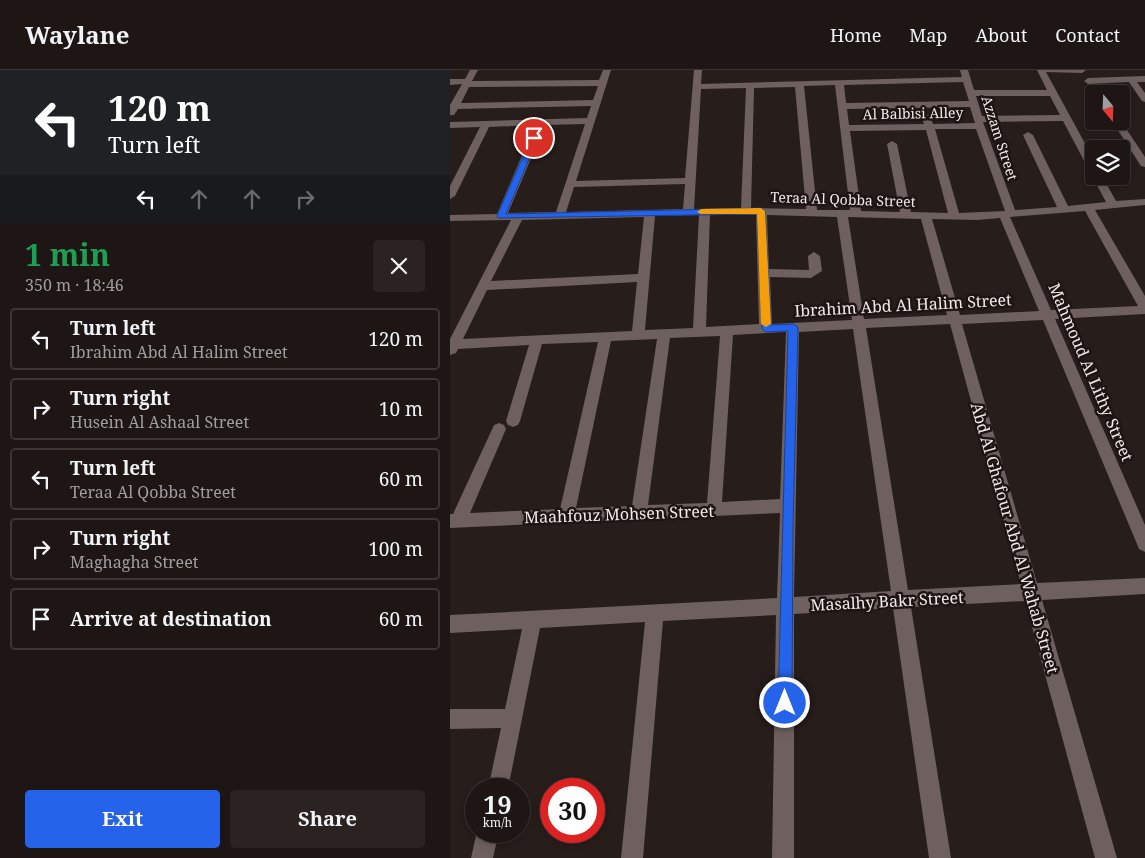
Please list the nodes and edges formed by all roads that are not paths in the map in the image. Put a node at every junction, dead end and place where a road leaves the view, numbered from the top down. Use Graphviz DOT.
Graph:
graph roads {
  1 [pos="474,70"];
  2 [pos="607,70"];
  3 [pos="698,70"];
  4 [pos="1041,70"];
  5 [pos="1047,70"];
  6 [pos="1082,70"];
  7 [pos="966,75"];
  8 [pos="1131,79"];
  9 [pos="1145,79"];
  10 [pos="450,82"];
  11 [pos="467,82"];
  12 [pos="603,82"];
  13 [pos="839,83"];
  14 [pos="799,84"];
  15 [pos="750,85"];
  16 [pos="696,87"];
  17 [pos="971,93"];
  18 [pos="1053,93"];
  19 [pos="1145,99"];
  20 [pos="596,103"];
  21 [pos="974,104"];
  22 [pos="923,105"];
  23 [pos="842,106"];
  24 [pos="452,110"];
  25 [pos="1066,118"];
  26 [pos="590,121"];
  27 [pos="541,122"];
  28 [pos="980,123"];
  29 [pos="486,124"];
  30 [pos="450,125"];
  31 [pos="929,127"];
  32 [pos="845,128"];
  33 [pos="1122,130"];
  34 [pos="1028,135"];
  35 [pos="892,144"];
  36 [pos="1085,153"];
  37 [pos="1145,164"];
  38 [pos="690,182"];
  39 [pos="570,184"];
  40 [pos="1102,185"];
  41 [pos="450,196"];
  42 [pos="1145,202"];
  43 [pos="1113,205"];
  44 [pos="1088,207"];
  45 [pos="1064,209"];
  46 [pos="746,211"];
  47 [pos="761,211"];
  48 [pos="688,212"];
  49 [pos="705,212"];
  50 [pos="812,212"];
  51 [pos="650,213"];
  52 [pos="849,214"];
  53 [pos="1007,214"];
  54 [pos="560,215"];
  55 [pos="501,216"];
  56 [pos="518,216"];
  57 [pos="906,216"];
  58 [pos="926,217"];
  59 [pos="450,218"];
  60 [pos="955,218"];
  61 [pos="814,256"];
  62 [pos="764,273"];
  63 [pos="645,278"];
  64 [pos="483,286"];
  65 [pos="1145,308"];
  66 [pos="1047,314"];
  67 [pos="954,319"];
  68 [pos="859,324"];
  69 [pos="793,327"];
  70 [pos="766,329"];
  71 [pos="727,330"];
  72 [pos="699,332"];
  73 [pos="664,334"];
  74 [pos="638,335"];
  75 [pos="605,336"];
  76 [pos="537,340"];
  77 [pos="452,348"];
  78 [pos="513,421"];
  79 [pos="499,429"];
  80 [pos="788,506"];
  81 [pos="714,510"];
  82 [pos="639,513"];
  83 [pos="566,516"];
  84 [pos="454,521"];
  85 [pos="1145,544"];
  86 [pos="1145,586"];
  87 [pos="1031,593"];
  88 [pos="901,600"];
  89 [pos="786,606"];
  90 [pos="656,613"];
  91 [pos="533,620"];
  92 [pos="450,624"];
  93 [pos="514,718"];
  94 [pos="450,719"];
  95 [pos="500,778"];
  96 [pos="485,843"];
  97 [pos="482,858"];
  98 [pos="632,858"];
  99 [pos="784,858"];
  100 [pos="940,858"];
  101 [pos="1106,858"];
  1 -- 11 [label="street"];
  2 -- 12 [label="street"];
  3 -- 16 [label="street"];
  4 -- 18 [label="street"];
  5 -- 6 [label="street"];
  6 -- 8 [label="street"];
  7 -- 13 [label="street"];
  7 -- 17 [label="street, Azzam Street"];
  8 -- 9 [label="street"];
  8 -- 19 [label="street"];
  10 -- 11 [label="street"];
  11 -- 12 [label="street"];
  11 -- 24 [label="street"];
  12 -- 20 [label="street"];
  13 -- 14 [label="street"];
  13 -- 23 [label="street"];
  14 -- 15 [label="street"];
  14 -- 50 [label="street"];
  15 -- 16 [label="street"];
  15 -- 46 [label="street"];
  16 -- 38 [label="street"];
  17 -- 18 [label="street"];
  17 -- 21 [label="street, Azzam Street"];
  18 -- 25 [label="street"];
  20 -- 24 [label="street"];
  20 -- 26 [label="street"];
  21 -- 22 [label="street"];
  21 -- 28 [label="street, Azzam Street"];
  22 -- 23 [label="street"];
  22 -- 31 [label="street"];
  23 -- 32 [label="street"];
  25 -- 28 [label="street, Al Balbisi Alley"];
  25 -- 36 [label="street"];
  26 -- 27 [label="street"];
  26 -- 39 [label="street"];
  27 -- 29 [label="street"];
  27 -- 55 [label="street"];
  28 -- 31 [label="street, Al Balbisi Alley"];
  28 -- 53 [label="street, Azzam Street"];
  29 -- 30 [label="street"];
  29 -- 41 [label="street"];
  31 -- 32 [label="street, Al Balbisi Alley"];
  31 -- 60 [label="street"];
  32 -- 52 [label="street"];
  33 -- 37 [label="street"];
  34 -- 45 [label="street"];
  35 -- 57 [label="street"];
  38 -- 39 [label="street"];
  38 -- 48 [label="street"];
  39 -- 54 [label="street"];
  40 -- 43 [label="street"];
  42 -- 43 [label="street, Teraa Al Qobba Street"];
  43 -- 44 [label="street, Teraa Al Qobba Street"];
  44 -- 45 [label="street, Teraa Al Qobba Street"];
  44 -- 65 [label="street"];
  45 -- 53 [label="street, Teraa Al Qobba Street"];
  46 -- 47 [label="street, Teraa Al Qobba Street"];
  46 -- 49 [label="street, Teraa Al Qobba Street"];
  47 -- 50 [label="street, Teraa Al Qobba Street"];
  47 -- 62 [label="street"];
  48 -- 49 [label="street, Teraa Al Qobba Street"];
  48 -- 51 [label="street, Teraa Al Qobba Street"];
  49 -- 72 [label="street"];
  50 -- 52 [label="street, Teraa Al Qobba Street"];
  51 -- 54 [label="street, Teraa Al Qobba Street"];
  51 -- 63 [label="street"];
  52 -- 57 [label="street, Teraa Al Qobba Street"];
  52 -- 68 [label="street"];
  53 -- 60 [label="street, Teraa Al Qobba Street"];
  53 -- 66 [label="street, Mahmoud Al Lithy Street"];
  54 -- 56 [label="street, Teraa Al Qobba Street"];
  55 -- 56 [label="street, Teraa Al Qobba Street"];
  55 -- 59 [label="street, Teraa Al Qobba Street"];
  56 -- 64 [label="street"];
  57 -- 58 [label="street, Teraa Al Qobba Street"];
  58 -- 60 [label="street, Teraa Al Qobba Street"];
  58 -- 67 [label="street, Abd Al Ghafour Abd Al Wahab Street"];
  61 -- 62 [label="street"];
  62 -- 70 [label="street"];
  63 -- 64 [label="street"];
  63 -- 74 [label="street"];
  64 -- 77 [label="street"];
  65 -- 66 [label="street, Ibrahim Abd Al Halim Street"];
  66 -- 67 [label="street, Ibrahim Abd Al Halim Street"];
  66 -- 85 [label="street, Mahmoud Al Lithy Street"];
  67 -- 68 [label="street, Ibrahim Abd Al Halim Street"];
  67 -- 87 [label="street, Abd Al Ghafour Abd Al Wahab Street"];
  68 -- 69 [label="street, Ibrahim Abd Al Halim Street"];
  68 -- 88 [label="street"];
  69 -- 70 [label="street, Ibrahim Abd Al Halim Street"];
  69 -- 80 [label="street"];
  70 -- 71 [label="street, Ibrahim Abd Al Halim Street"];
  71 -- 72 [label="street, Ibrahim Abd Al Halim Street"];
  71 -- 81 [label="street"];
  72 -- 73 [label="street, Ibrahim Abd Al Halim Street"];
  73 -- 74 [label="street, Ibrahim Abd Al Halim Street"];
  73 -- 82 [label="street"];
  74 -- 75 [label="street, Ibrahim Abd Al Halim Street"];
  75 -- 76 [label="street, Ibrahim Abd Al Halim Street"];
  75 -- 83 [label="street"];
  76 -- 77 [label="street, Ibrahim Abd Al Halim Street"];
  76 -- 78 [label="street"];
  79 -- 84 [label="street"];
  80 -- 81 [label="street, Maahfouz Mohsen Street"];
  80 -- 89 [label="street"];
  81 -- 82 [label="street, Maahfouz Mohsen Street"];
  82 -- 83 [label="street, Maahfouz Mohsen Street"];
  83 -- 84 [label="street, Maahfouz Mohsen Street"];
  86 -- 87 [label="street, Masalhy Bakr Street"];
  87 -- 88 [label="street, Masalhy Bakr Street"];
  87 -- 101 [label="street, Abd Al Ghafour Abd Al Wahab Street"];
  88 -- 89 [label="street, Masalhy Bakr Street"];
  88 -- 100 [label="street"];
  89 -- 90 [label="street, Masalhy Bakr Street"];
  89 -- 99 [label="street"];
  90 -- 91 [label="street, Masalhy Bakr Street"];
  90 -- 98 [label="street"];
  91 -- 92 [label="street, Masalhy Bakr Street"];
  91 -- 93 [label="street"];
  93 -- 94 [label="street"];
  93 -- 95 [label="street"];
  96 -- 97 [label="street"];
}
